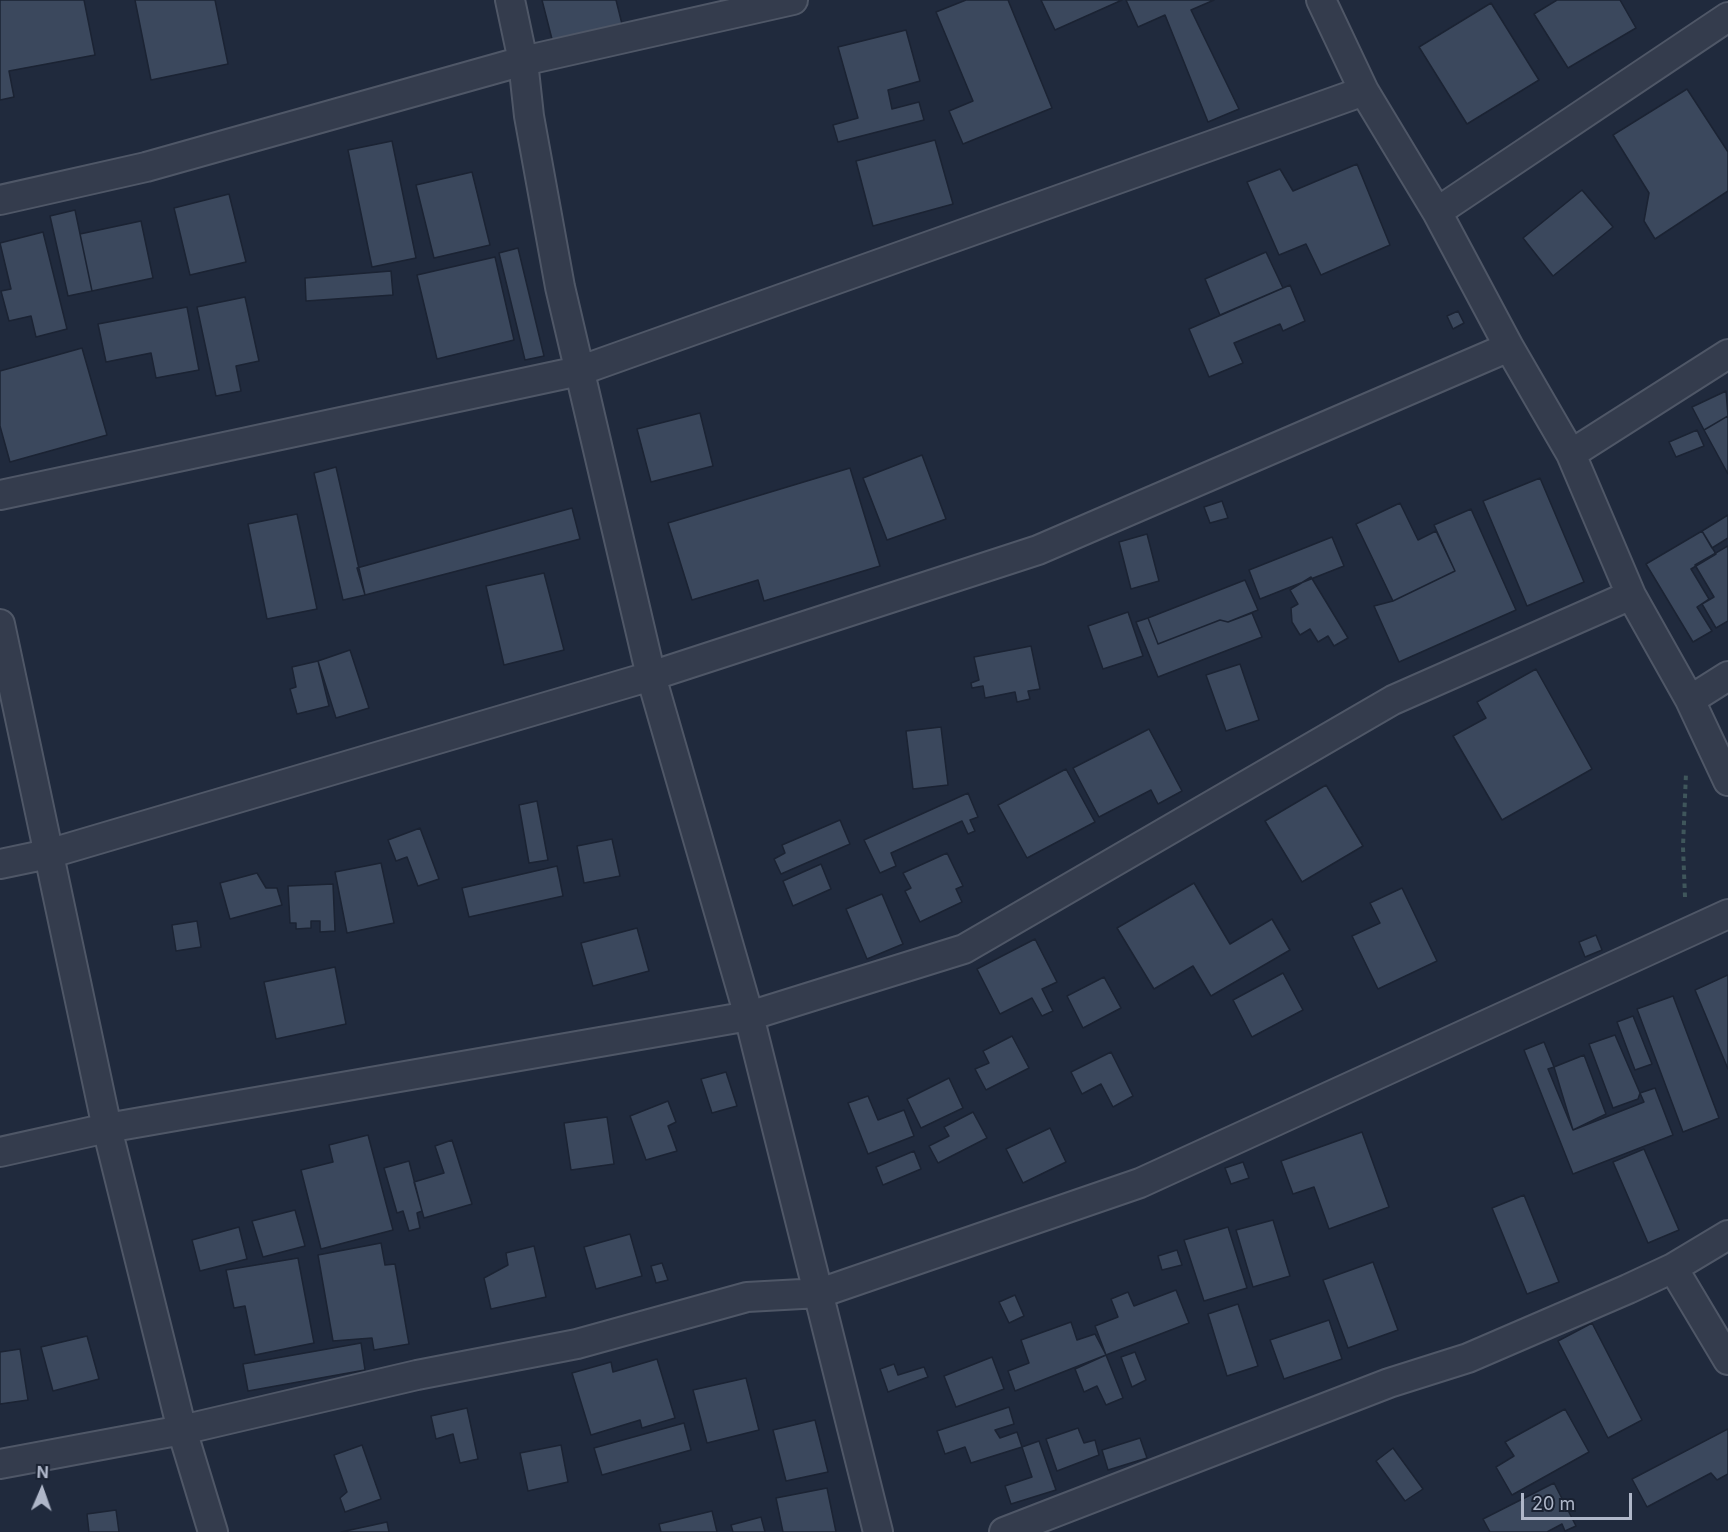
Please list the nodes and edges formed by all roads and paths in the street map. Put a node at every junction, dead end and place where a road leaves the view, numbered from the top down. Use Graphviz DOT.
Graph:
graph roads {
  1 [pos="510,0"];
  2 [pos="792,0"];
  3 [pos="1321,0"];
  4 [pos="1728,17"];
  5 [pos="523,61"];
  6 [pos="1364,91"];
  7 [pos="0,200"];
  8 [pos="1437,212"];
  9 [pos="1509,346"];
  10 [pos="1728,354"];
  11 [pos="579,371"];
  12 [pos="1571,454"];
  13 [pos="0,495"];
  14 [pos="1631,595"];
  15 [pos="0,624"];
  16 [pos="651,676"];
  17 [pos="1728,676"];
  18 [pos="1690,700"];
  19 [pos="1687,768"];
  20 [pos="1728,781"];
  21 [pos="48,854"];
  22 [pos="0,864"];
  23 [pos="1728,914"];
  24 [pos="1687,933"];
  25 [pos="749,1016"];
  26 [pos="107,1128"];
  27 [pos="0,1152"];
  28 [pos="1728,1235"];
  29 [pos="1673,1268"];
  30 [pos="820,1293"];
  31 [pos="1728,1360"];
  32 [pos="182,1430"];
  33 [pos="0,1464"];
  34 [pos="213,1532"];
  35 [pos="878,1532"];
  36 [pos="1004,1532"];
  1 -- 5 [label="street"];
  2 -- 5 [label="street"];
  3 -- 6 [label="street"];
  4 -- 8 [label="street"];
  5 -- 7 [label="street"];
  5 -- 11 [label="street"];
  6 -- 8 [label="street"];
  6 -- 11 [label="street"];
  8 -- 9 [label="street"];
  9 -- 12 [label="street"];
  9 -- 16 [label="street"];
  10 -- 12 [label="street"];
  11 -- 13 [label="street"];
  11 -- 16 [label="street"];
  12 -- 14 [label="street"];
  14 -- 18 [label="street"];
  14 -- 25 [label="street"];
  15 -- 21 [label="street"];
  16 -- 21 [label="street"];
  16 -- 25 [label="street"];
  17 -- 18 [label="street"];
  18 -- 20 [label="street"];
  19 -- 24 [label="path"];
  21 -- 22 [label="street"];
  21 -- 26 [label="street"];
  23 -- 24 [label="street"];
  24 -- 30 [label="street"];
  25 -- 26 [label="street"];
  25 -- 30 [label="street"];
  26 -- 27 [label="street"];
  26 -- 32 [label="street"];
  28 -- 29 [label="street"];
  29 -- 31 [label="street"];
  29 -- 36 [label="street"];
  30 -- 32 [label="street"];
  30 -- 35 [label="street"];
  32 -- 33 [label="street"];
  32 -- 34 [label="street"];
}
